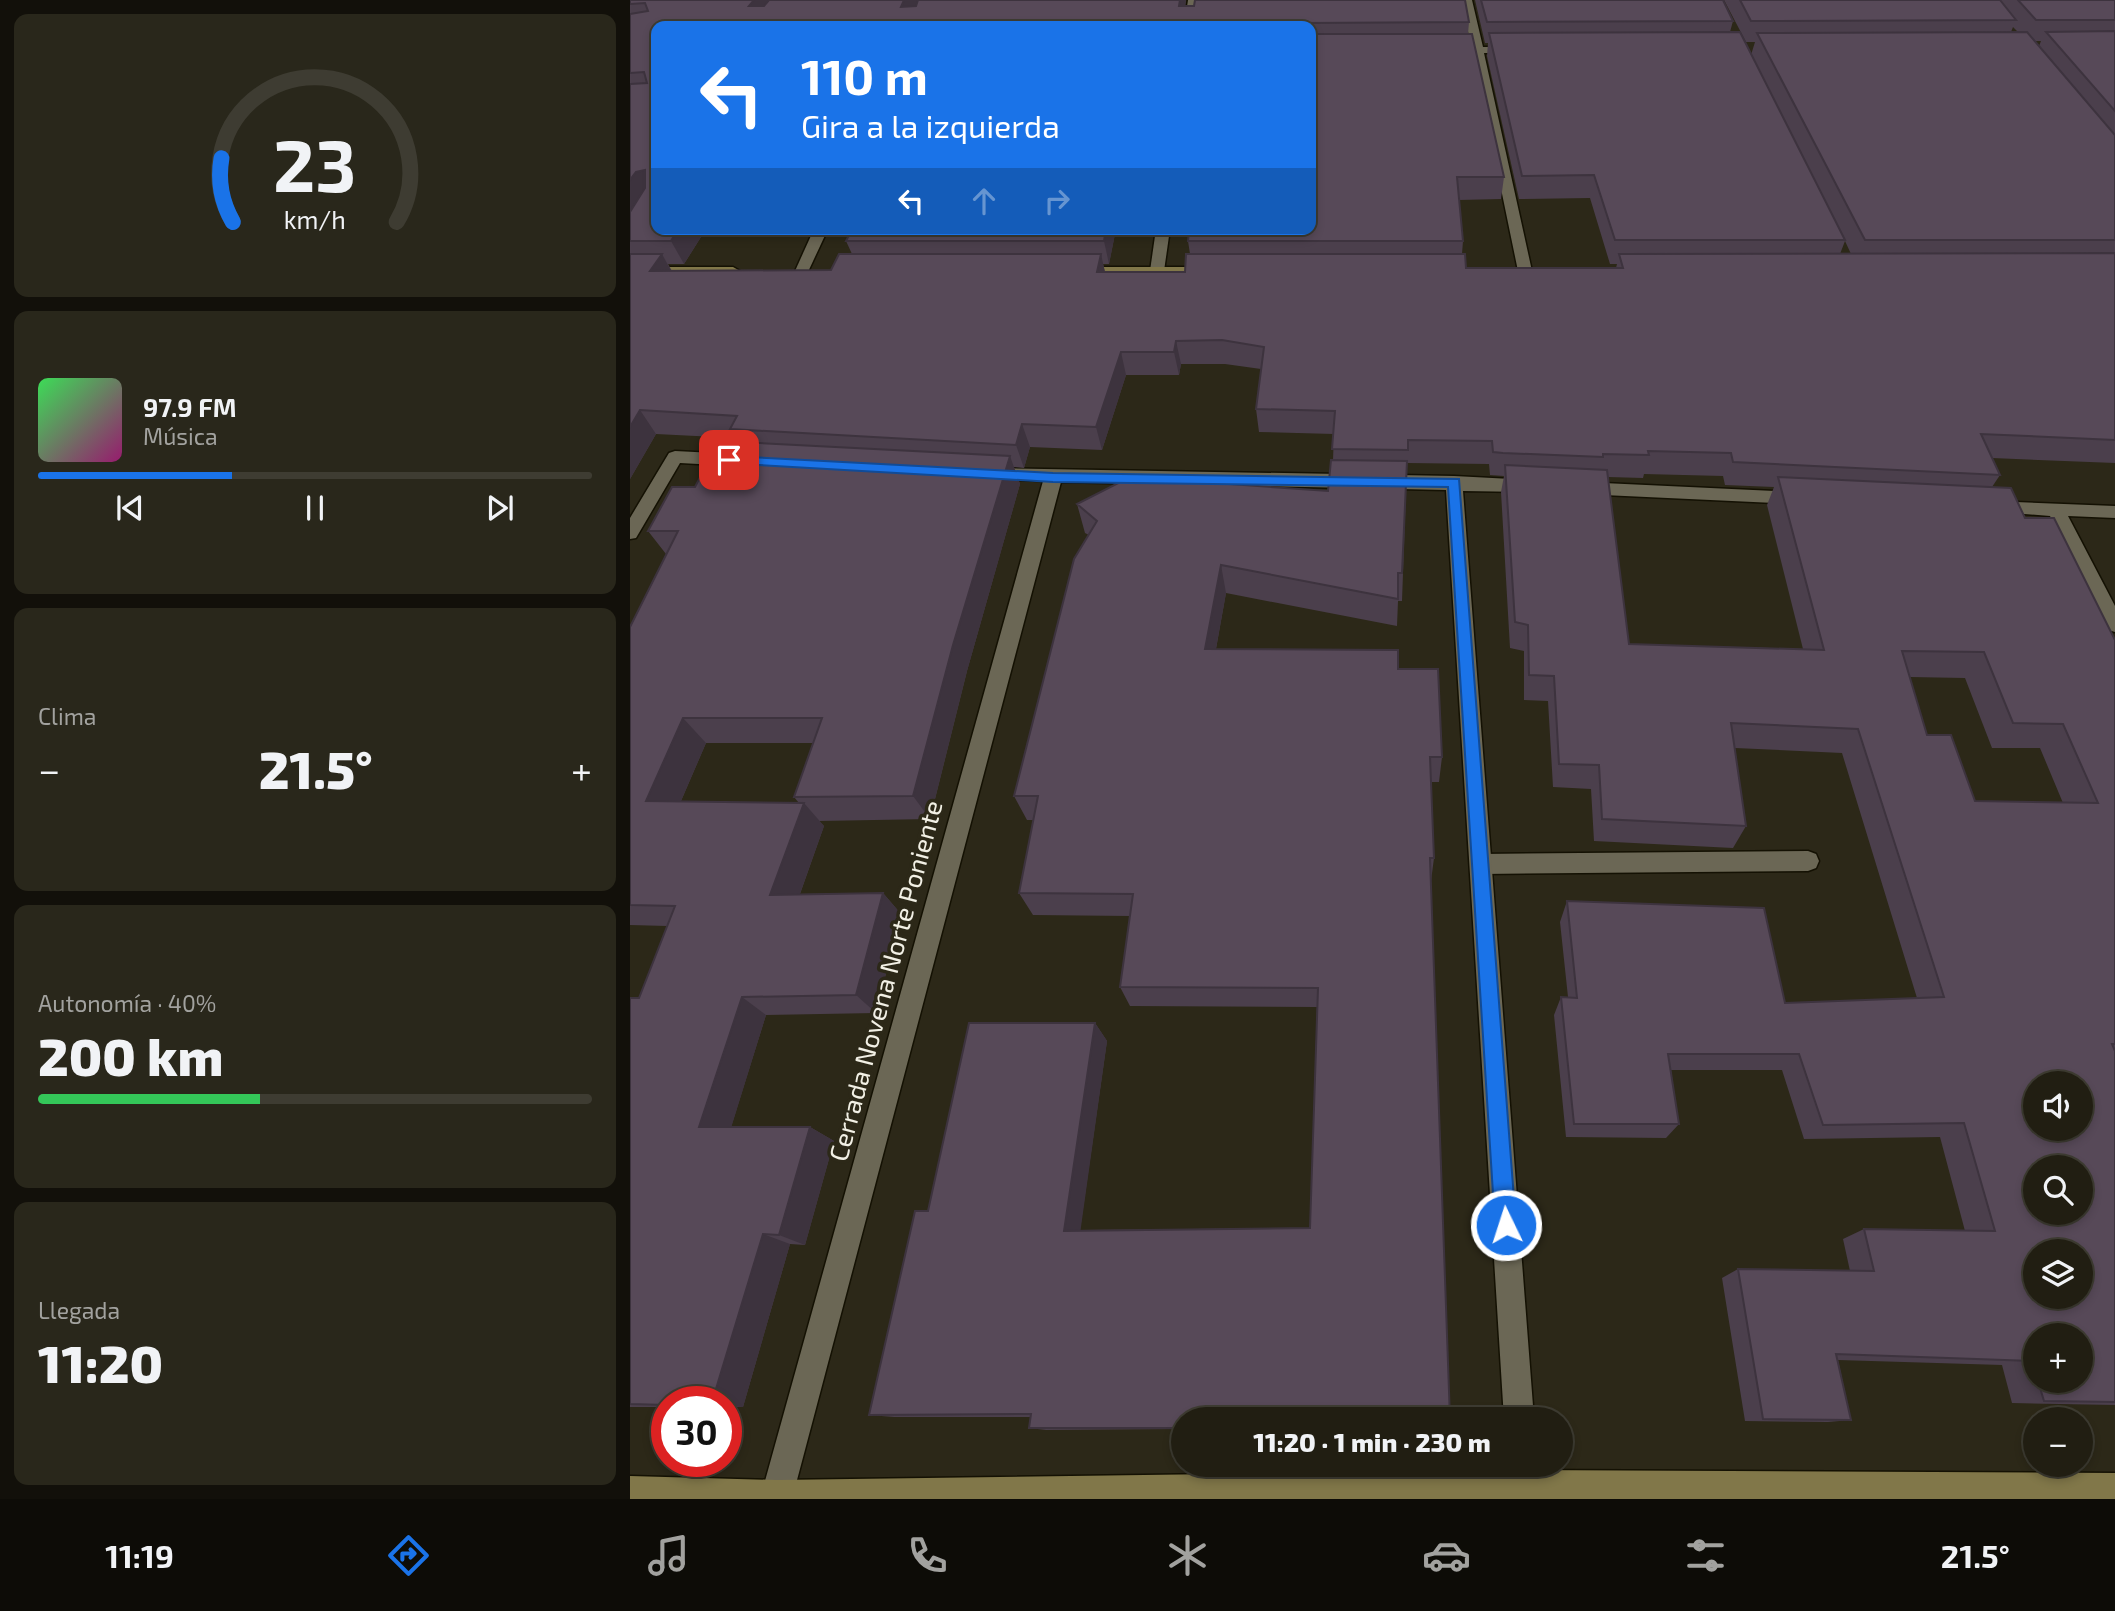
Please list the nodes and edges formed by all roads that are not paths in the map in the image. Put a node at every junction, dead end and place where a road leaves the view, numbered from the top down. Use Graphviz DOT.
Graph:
graph roads {
  1 [pos="1193,0"];
  2 [pos="1467,0"];
  3 [pos="1191,21"];
  4 [pos="1436,50"];
  5 [pos="1477,50"];
  6 [pos="1530,51"];
  7 [pos="818,235"];
  8 [pos="1162,235"];
  9 [pos="630,271"];
  10 [pos="749,271"];
  11 [pos="802,271"];
  12 [pos="1061,271"];
  13 [pos="1157,271"];
  14 [pos="1225,271"];
  15 [pos="1524,271"];
  16 [pos="756,461"];
  17 [pos="972,473"];
  18 [pos="1053,478"];
  19 [pos="1454,482"];
  20 [pos="1810,499"];
  21 [pos="1974,506"];
  22 [pos="2056,510"];
  23 [pos="2115,512"];
  24 [pos="630,533"];
  25 [pos="2115,625"];
  26 [pos="1808,861"];
  27 [pos="1481,864"];
  28 [pos="1518,1407"];
  29 [pos="1523,1483"];
  30 [pos="2115,1488"];
  31 [pos="630,1492"];
  32 [pos="777,1498"];
  1 -- 3 [label="street"];
  2 -- 5 [label="street"];
  4 -- 5 [label="street"];
  5 -- 6 [label="street"];
  5 -- 15 [label="street"];
  7 -- 11 [label="street"];
  8 -- 13 [label="street"];
  9 -- 10 [label="street"];
  12 -- 13 [label="street"];
  13 -- 14 [label="street"];
  16 -- 24 [label="street"];
  17 -- 18 [label="street"];
  18 -- 19 [label="street"];
  18 -- 32 [label="street, Cerrada Novena Norte Poniente"];
  19 -- 20 [label="street"];
  19 -- 27 [label="street"];
  21 -- 22 [label="street"];
  22 -- 23 [label="street"];
  22 -- 25 [label="street"];
  26 -- 27 [label="street"];
  27 -- 28 [label="street"];
  29 -- 30 [label="street"];
  29 -- 32 [label="street"];
  31 -- 32 [label="street"];
}
